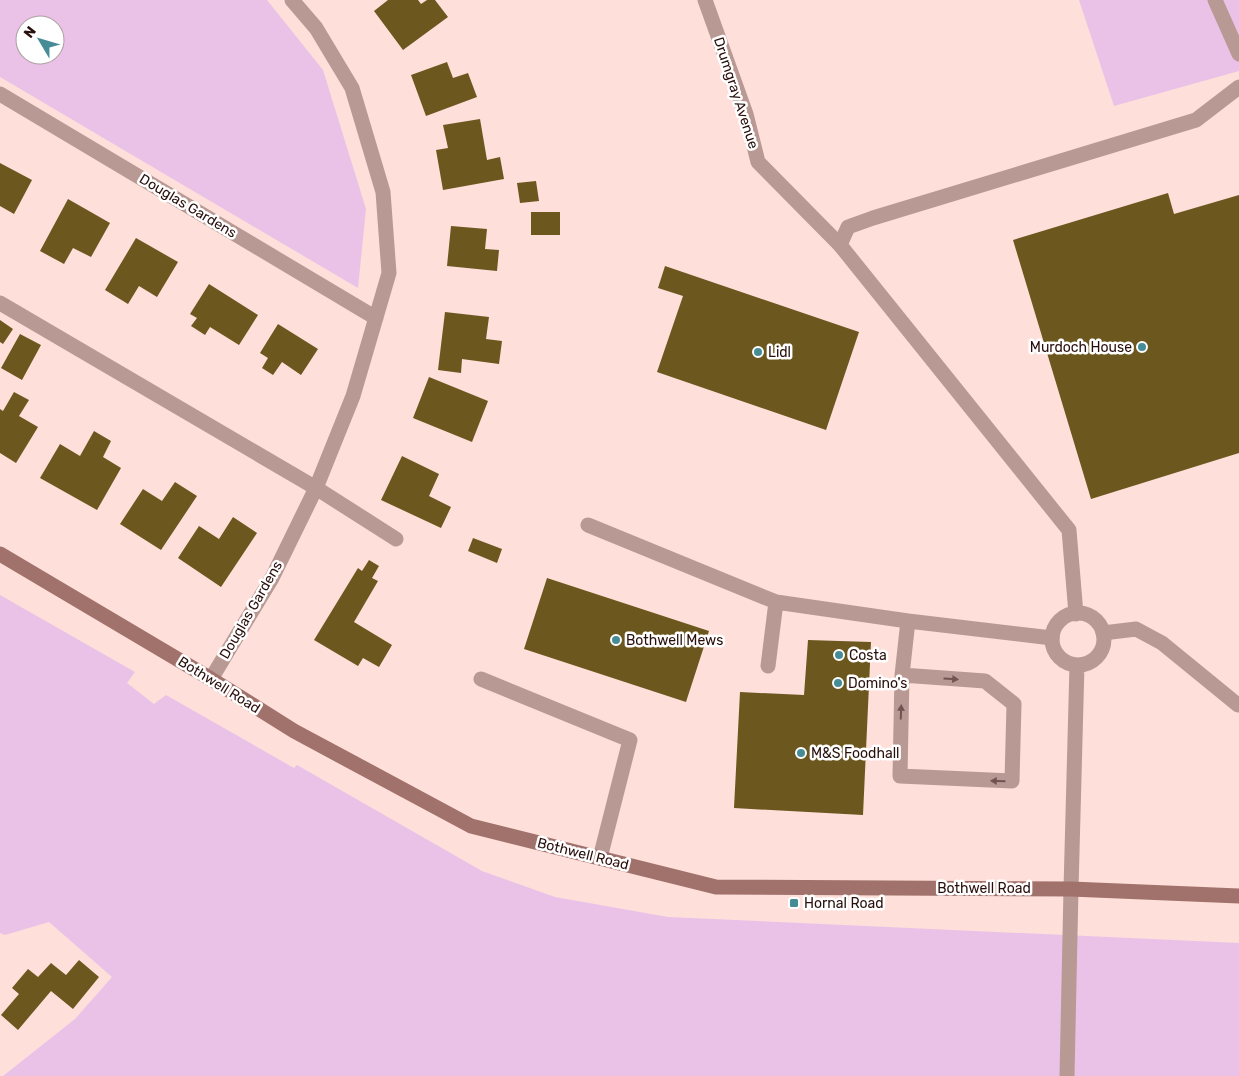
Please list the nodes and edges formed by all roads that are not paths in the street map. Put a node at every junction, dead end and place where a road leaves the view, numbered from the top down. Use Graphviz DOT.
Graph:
graph roads {
  1 [pos="292,0"];
  2 [pos="705,0"];
  3 [pos="1215,0"];
  4 [pos="1239,54"];
  5 [pos="1239,87"];
  6 [pos="0,94"];
  7 [pos="840,245"];
  8 [pos="0,302"];
  9 [pos="376,318"];
  10 [pos="316,488"];
  11 [pos="588,525"];
  12 [pos="396,539"];
  13 [pos="0,554"];
  14 [pos="776,602"];
  15 [pos="1076,614"];
  16 [pos="908,621"];
  17 [pos="1103,633"];
  18 [pos="1052,638"];
  19 [pos="1078,665"];
  20 [pos="768,666"];
  21 [pos="902,676"];
  22 [pos="211,679"];
  23 [pos="480,679"];
  24 [pos="1238,705"];
  25 [pos="600,858"];
  26 [pos="1071,889"];
  27 [pos="1239,896"];
  28 [pos="1067,1076"];
  1 -- 9 [label="street, Douglas Gardens"];
  2 -- 7 [label="street, Drumgray Avenue"];
  3 -- 4 [label="street"];
  5 -- 7 [label="street"];
  6 -- 9 [label="street, Douglas Gardens"];
  7 -- 15 [label="street, Drumgray Avenue"];
  8 -- 10 [label="street"];
  9 -- 10 [label="street, Douglas Gardens"];
  10 -- 12 [label="street"];
  10 -- 22 [label="street, Douglas Gardens"];
  11 -- 14 [label="street"];
  13 -- 22 [label="main road, Bothwell Road"];
  14 -- 16 [label="street"];
  14 -- 20 [label="street"];
  15 -- 17 [label="street"];
  15 -- 18 [label="street"];
  16 -- 18 [label="street"];
  16 -- 21 [label="street"];
  17 -- 19 [label="street"];
  17 -- 24 [label="street"];
  18 -- 19 [label="street"];
  19 -- 26 [label="street"];
  21 -- 21 [label="street, one-way"];
  22 -- 25 [label="main road, Bothwell Road"];
  23 -- 25 [label="street"];
  25 -- 26 [label="main road, Bothwell Road"];
  26 -- 27 [label="main road, Bothwell Road"];
  26 -- 28 [label="street"];
}
